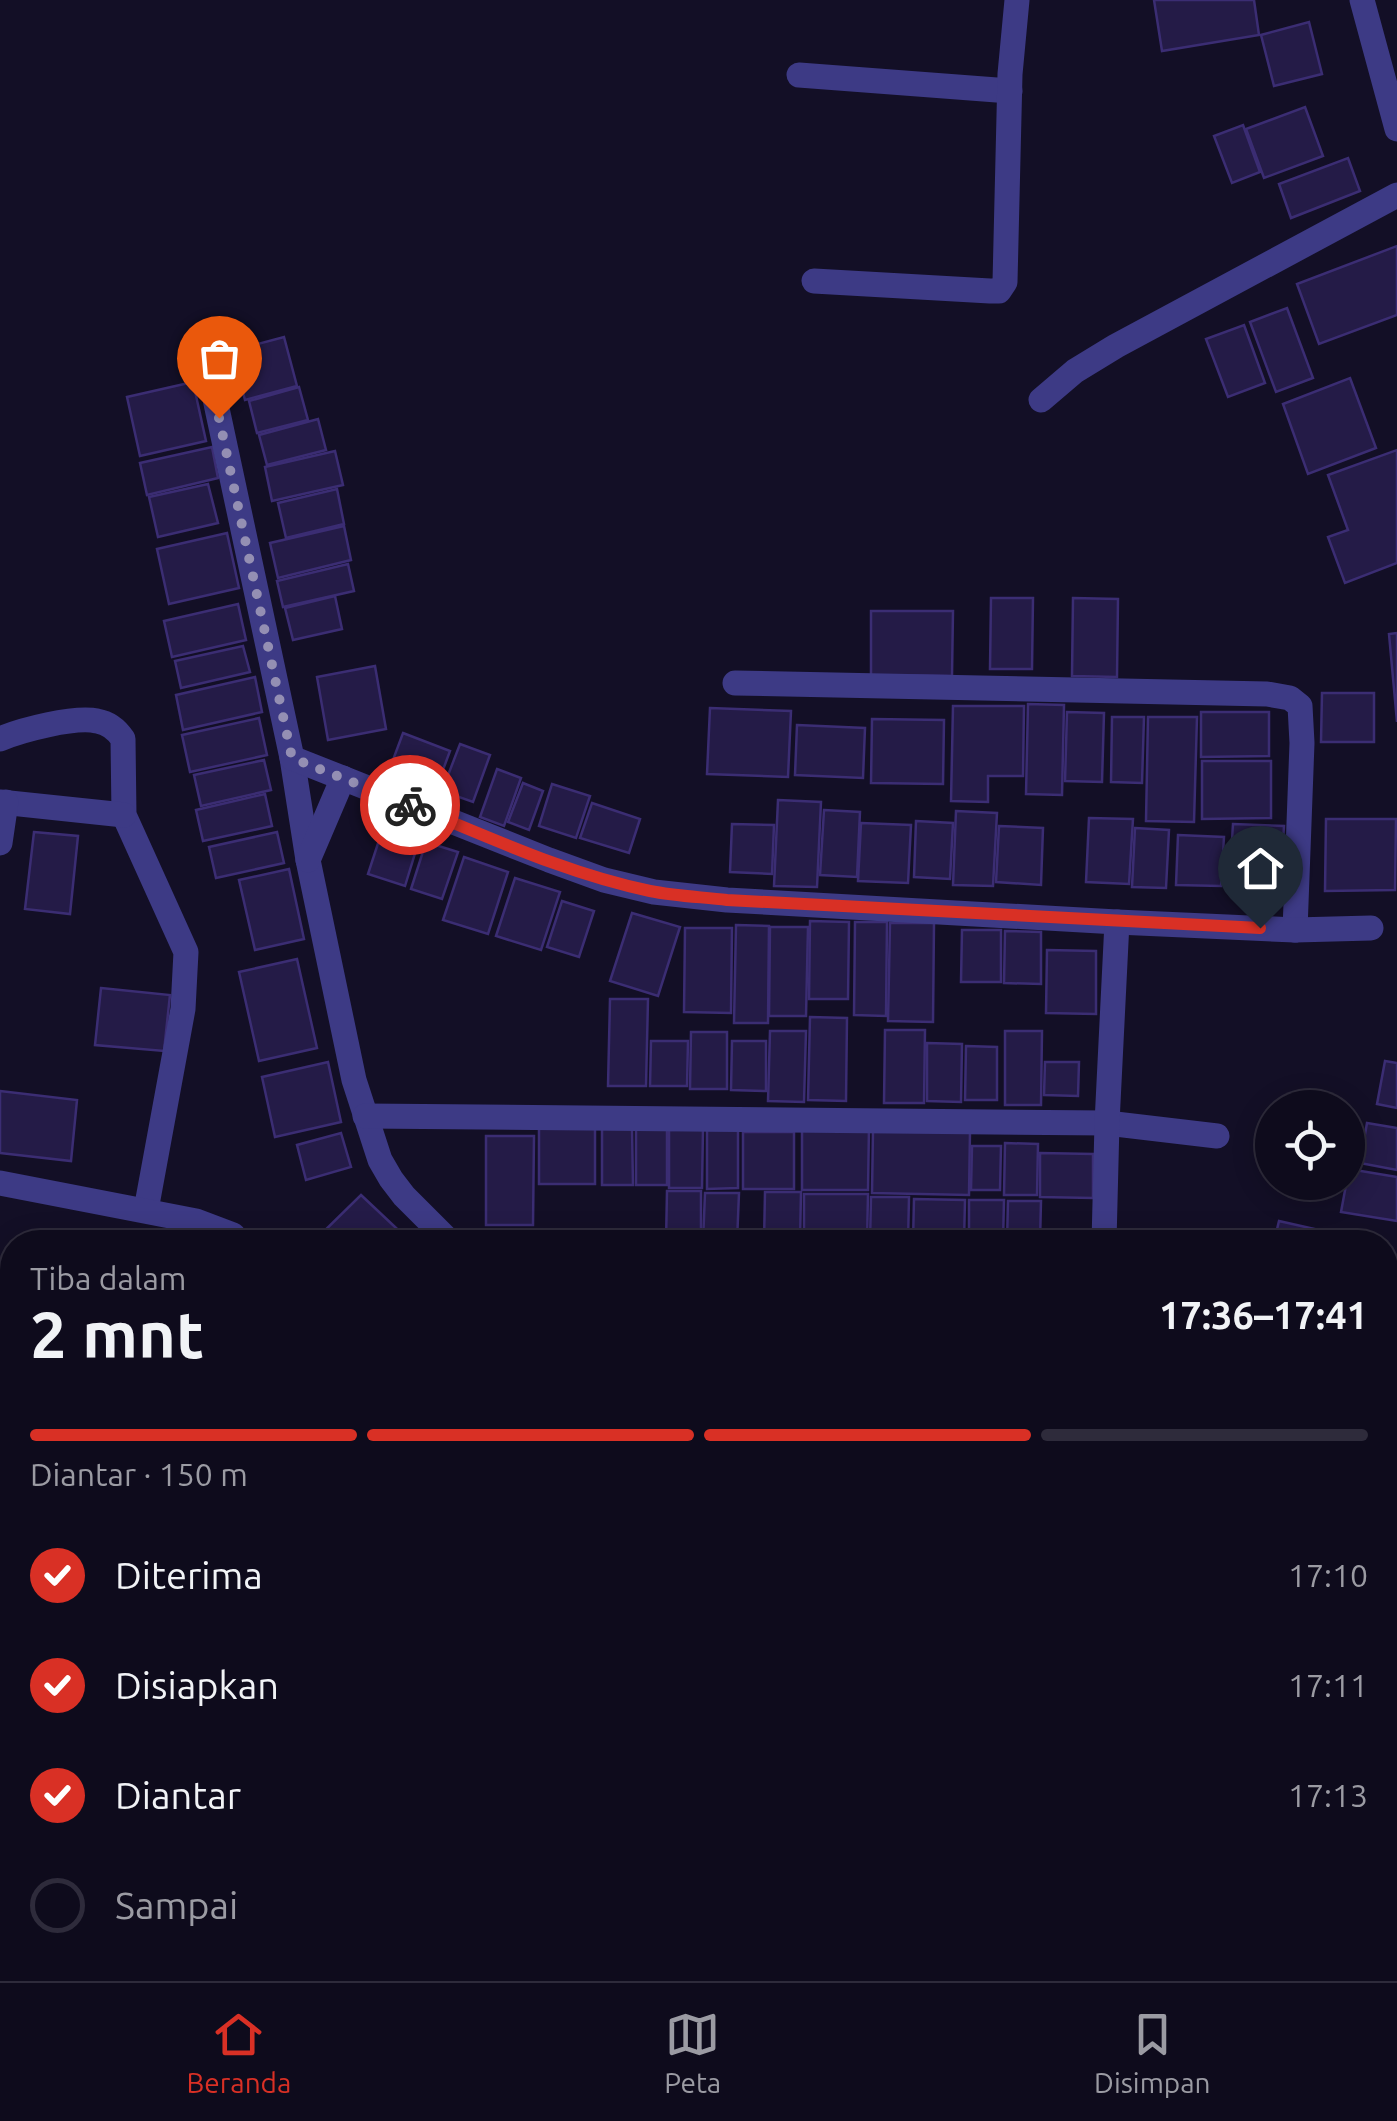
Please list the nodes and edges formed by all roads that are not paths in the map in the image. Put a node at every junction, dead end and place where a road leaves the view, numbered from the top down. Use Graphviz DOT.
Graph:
graph roads {
  1 [pos="1017,0"];
  2 [pos="1362,0"];
  3 [pos="800,75"];
  4 [pos="1010,92"];
  5 [pos="1397,129"];
  6 [pos="1397,195"];
  7 [pos="814,281"];
  8 [pos="203,342"];
  9 [pos="1040,400"];
  10 [pos="736,683"];
  11 [pos="0,738"];
  12 [pos="292,758"];
  13 [pos="343,778"];
  14 [pos="3,802"];
  15 [pos="124,815"];
  16 [pos="0,843"];
  17 [pos="308,860"];
  18 [pos="1118,922"];
  19 [pos="1371,928"];
  20 [pos="1295,930"];
  21 [pos="365,1116"];
  22 [pos="1107,1123"];
  23 [pos="1217,1136"];
  24 [pos="0,1183"];
  25 [pos="146,1210"];
  26 [pos="225,1230"];
  27 [pos="438,1230"];
  28 [pos="1104,1230"];
  1 -- 4 [label="street"];
  2 -- 5 [label="street"];
  3 -- 4 [label="street"];
  4 -- 7 [label="street"];
  6 -- 9 [label="street"];
  8 -- 12 [label="street"];
  10 -- 20 [label="street"];
  11 -- 15 [label="street"];
  12 -- 13 [label="street"];
  12 -- 17 [label="street"];
  13 -- 17 [label="street"];
  13 -- 18 [label="street"];
  14 -- 15 [label="street"];
  14 -- 16 [label="street"];
  15 -- 25 [label="street"];
  17 -- 21 [label="street"];
  18 -- 20 [label="street"];
  18 -- 22 [label="street"];
  19 -- 20 [label="street"];
  21 -- 22 [label="street"];
  21 -- 27 [label="street"];
  22 -- 23 [label="street"];
  22 -- 28 [label="street"];
  24 -- 25 [label="street"];
  25 -- 26 [label="street"];
}
